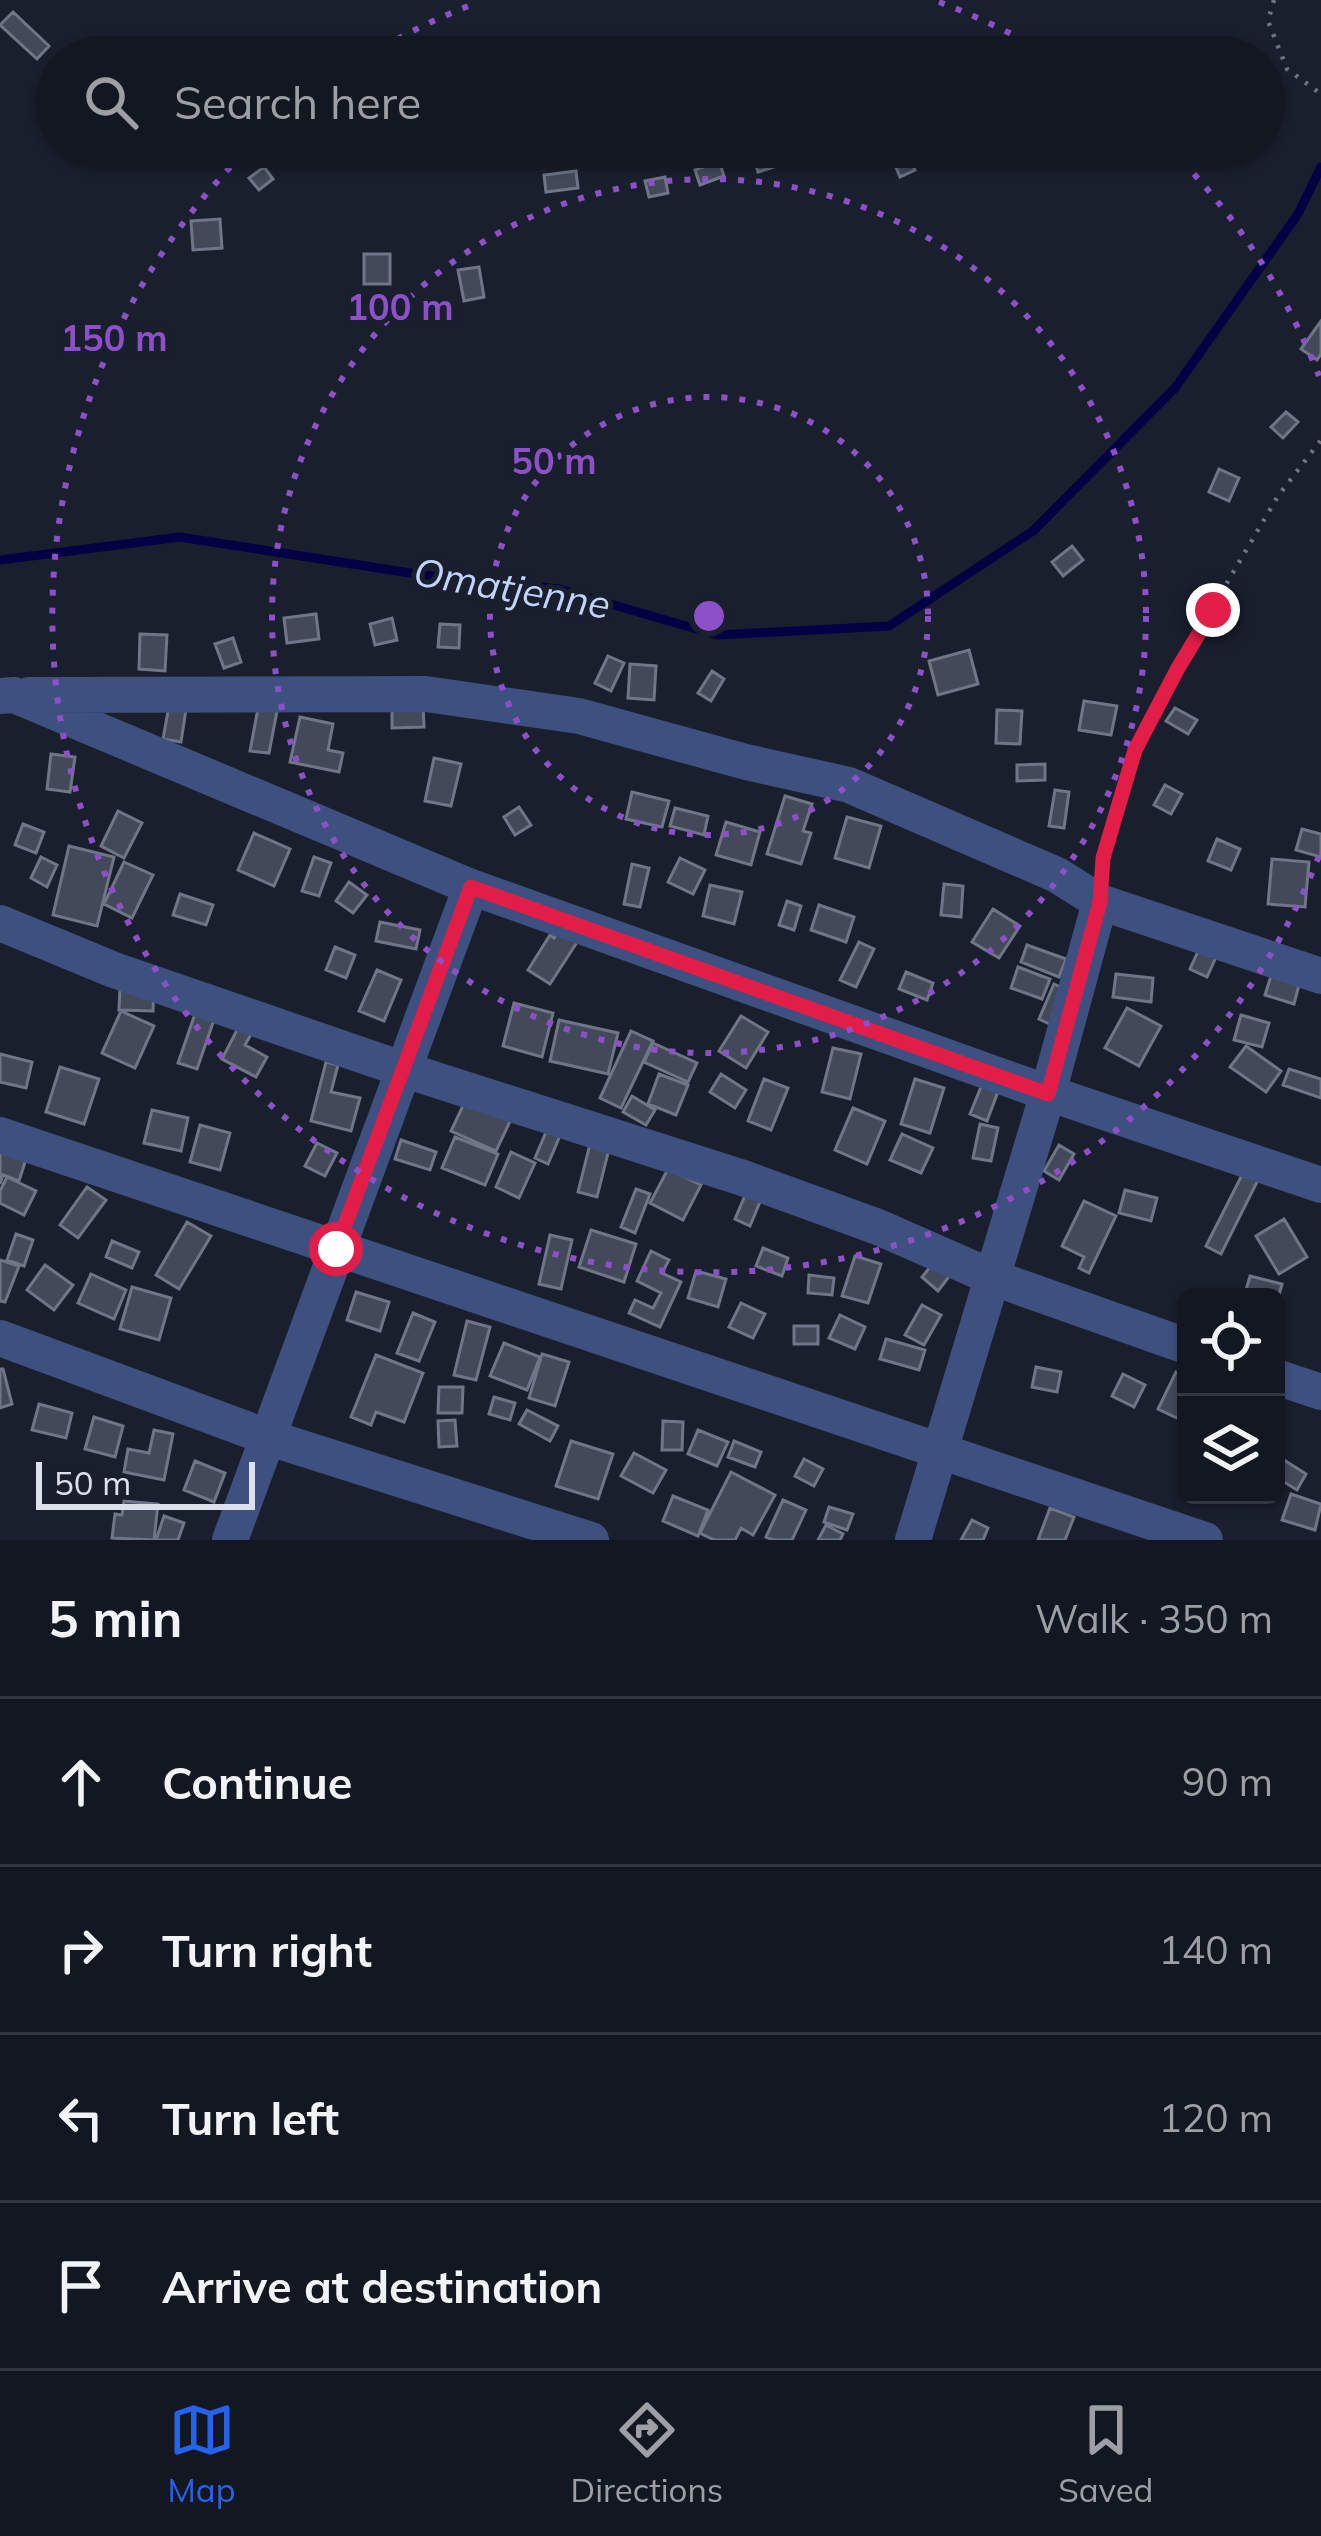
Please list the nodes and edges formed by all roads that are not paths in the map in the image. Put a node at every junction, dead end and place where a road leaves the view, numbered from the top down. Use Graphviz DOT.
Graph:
graph roads {
  1 [pos="7,696"];
  2 [pos="471,887"];
  3 [pos="1100,902"];
  4 [pos="0,922"];
  5 [pos="1321,976"];
  6 [pos="402,1070"];
  7 [pos="1048,1094"];
  8 [pos="0,1135"];
  9 [pos="1321,1185"];
  10 [pos="336,1249"];
  11 [pos="994,1278"];
  12 [pos="0,1338"];
  13 [pos="1177,1343"];
  14 [pos="1285,1379"];
  15 [pos="1321,1391"];
  16 [pos="270,1438"];
  17 [pos="940,1453"];
  18 [pos="230,1540"];
  19 [pos="591,1540"];
  20 [pos="913,1540"];
  21 [pos="1205,1540"];
  1 -- 2 [label="street"];
  1 -- 3 [label="street"];
  2 -- 6 [label="street"];
  2 -- 7 [label="street"];
  3 -- 5 [label="street"];
  3 -- 7 [label="street"];
  4 -- 6 [label="street"];
  6 -- 10 [label="street"];
  6 -- 11 [label="street"];
  7 -- 9 [label="street"];
  7 -- 11 [label="street"];
  8 -- 10 [label="street"];
  10 -- 16 [label="street"];
  10 -- 17 [label="street"];
  11 -- 13 [label="street"];
  11 -- 17 [label="street"];
  12 -- 16 [label="street"];
  14 -- 15 [label="street"];
  16 -- 18 [label="street"];
  16 -- 19 [label="street"];
  17 -- 20 [label="street"];
  17 -- 21 [label="street"];
}
